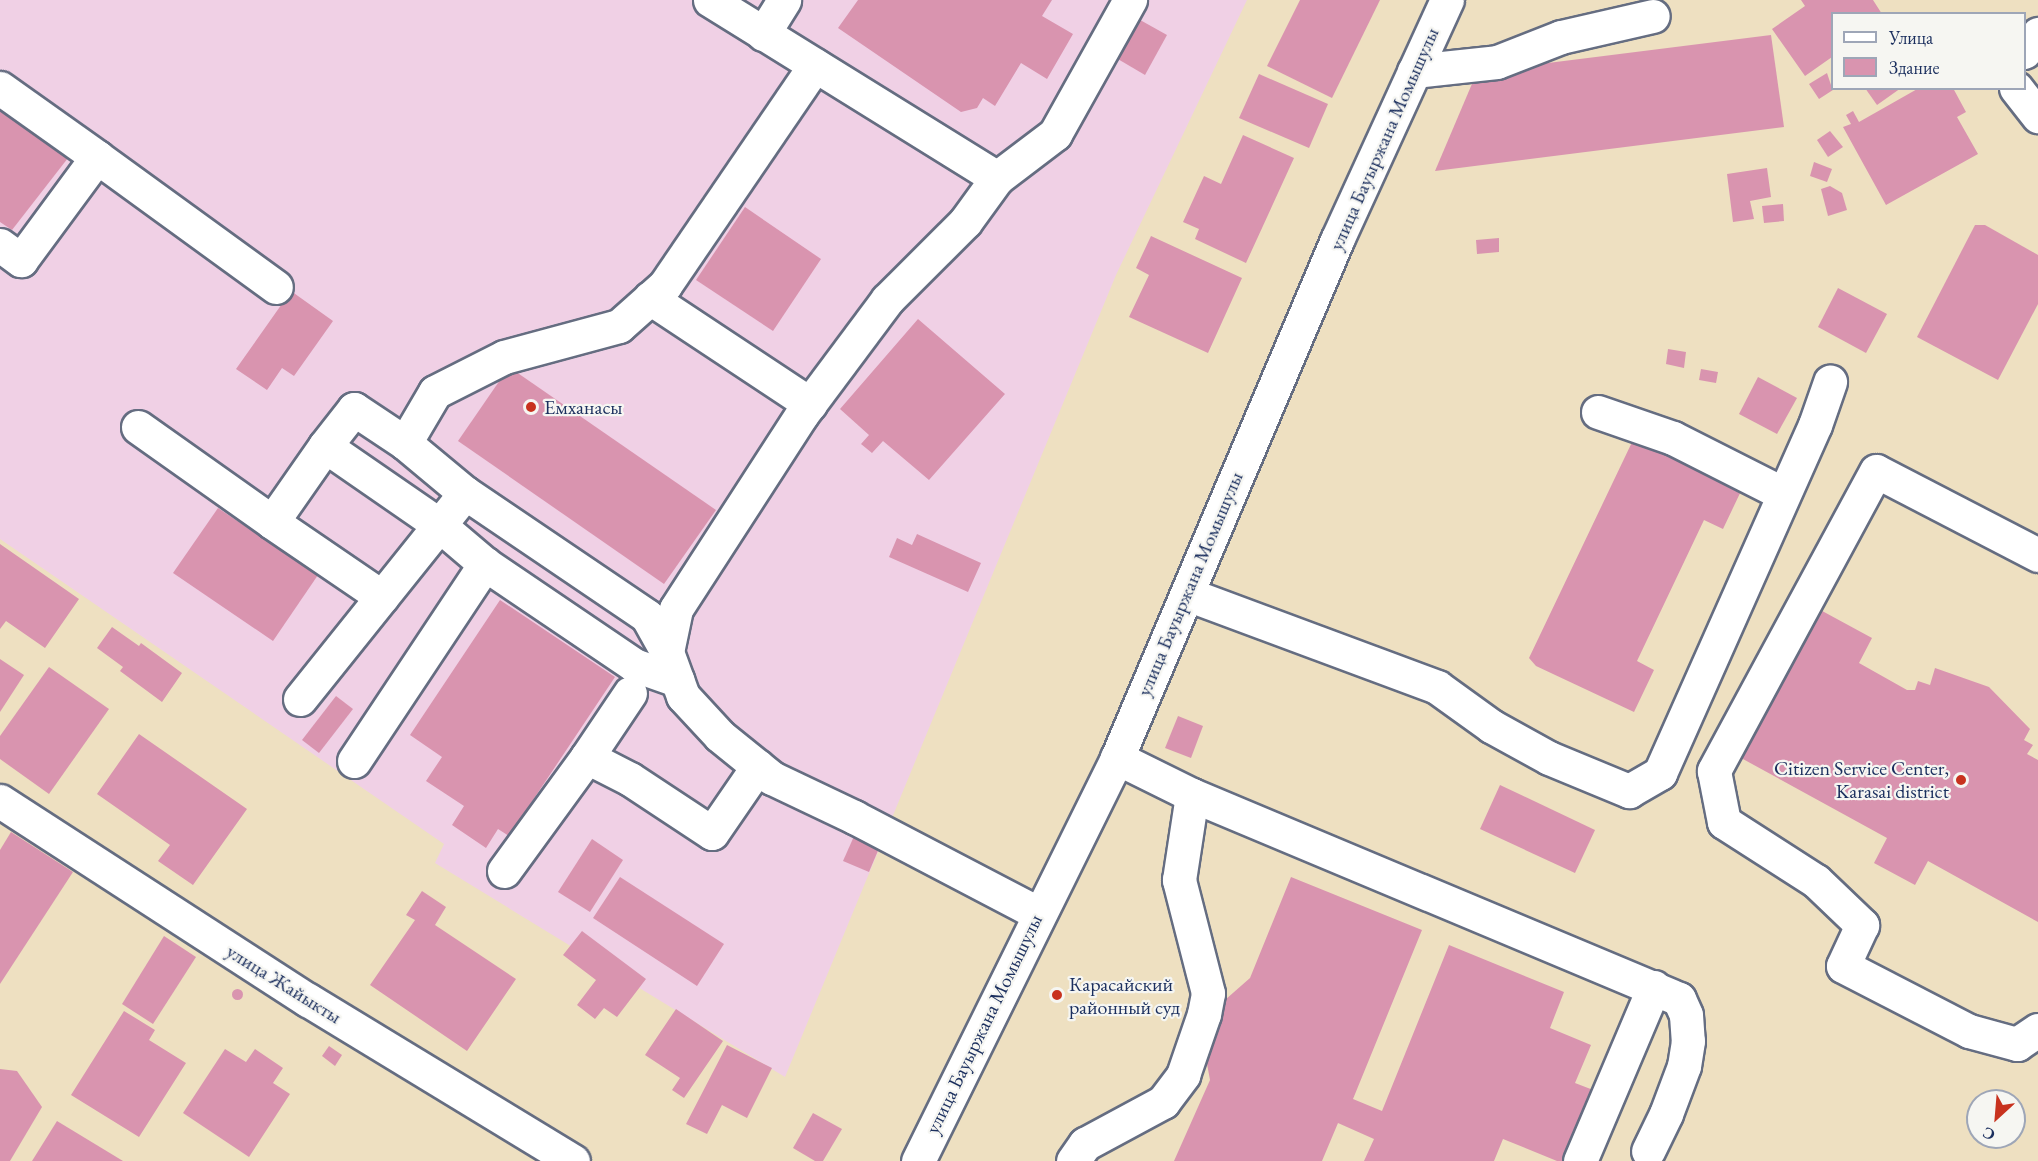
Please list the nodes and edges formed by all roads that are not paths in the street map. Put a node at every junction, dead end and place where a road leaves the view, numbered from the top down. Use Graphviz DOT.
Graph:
graph roads {
  1 [pos="710,0"];
  2 [pos="784,0"];
  3 [pos="1130,0"];
  4 [pos="1447,0"];
  5 [pos="1653,16"];
  6 [pos="763,34"];
  7 [pos="2038,34"];
  8 [pos="2026,51"];
  9 [pos="814,65"];
  10 [pos="1414,71"];
  11 [pos="0,88"];
  12 [pos="2018,90"];
  13 [pos="2038,116"];
  14 [pos="97,157"];
  15 [pos="997,178"];
  16 [pos="0,245"];
  17 [pos="276,287"];
  18 [pos="650,298"];
  19 [pos="1830,382"];
  20 [pos="810,404"];
  21 [pos="1598,412"];
  22 [pos="138,427"];
  23 [pos="405,443"];
  24 [pos="325,446"];
  25 [pos="465,493"];
  26 [pos="1784,494"];
  27 [pos="272,522"];
  28 [pos="438,524"];
  29 [pos="2038,555"];
  30 [pos="485,564"];
  31 [pos="1187,594"];
  32 [pos="382,597"];
  33 [pos="672,666"];
  34 [pos="630,693"];
  35 [pos="300,699"];
  36 [pos="587,757"];
  37 [pos="1117,758"];
  38 [pos="354,760"];
  39 [pos="758,766"];
  40 [pos="1191,795"];
  41 [pos="0,801"];
  42 [pos="504,871"];
  43 [pos="1038,913"];
  44 [pos="1654,987"];
  45 [pos="2038,1030"];
  46 [pos="1648,1151"];
  47 [pos="573,1161"];
  48 [pos="918,1161"];
  49 [pos="1073,1161"];
  50 [pos="1580,1161"];
  1 -- 6 [label="street"];
  2 -- 6 [label="street"];
  3 -- 15 [label="street"];
  4 -- 10 [label="street, улица Бауыржана Момышулы"];
  5 -- 10 [label="street"];
  6 -- 9 [label="street"];
  7 -- 8 [label="street"];
  9 -- 15 [label="street"];
  9 -- 18 [label="street"];
  10 -- 31 [label="street, улица Бауыржана Момышулы"];
  11 -- 14 [label="street"];
  12 -- 13 [label="street"];
  14 -- 16 [label="street"];
  14 -- 17 [label="street"];
  15 -- 20 [label="street"];
  18 -- 20 [label="street"];
  18 -- 23 [label="street"];
  19 -- 26 [label="street"];
  20 -- 33 [label="street"];
  21 -- 26 [label="street"];
  22 -- 27 [label="street"];
  23 -- 24 [label="street"];
  23 -- 25 [label="street"];
  24 -- 27 [label="street"];
  24 -- 28 [label="street"];
  25 -- 28 [label="street"];
  25 -- 33 [label="street"];
  26 -- 31 [label="street"];
  27 -- 32 [label="street"];
  28 -- 30 [label="street"];
  28 -- 32 [label="street"];
  29 -- 45 [label="street"];
  30 -- 33 [label="street"];
  30 -- 38 [label="street"];
  31 -- 37 [label="street, улица Бауыржана Момышулы"];
  32 -- 35 [label="street"];
  33 -- 39 [label="street"];
  34 -- 36 [label="street"];
  36 -- 39 [label="street"];
  36 -- 42 [label="street"];
  37 -- 40 [label="street"];
  37 -- 43 [label="street, улица Бауыржана Момышулы"];
  39 -- 43 [label="street"];
  40 -- 44 [label="street"];
  40 -- 49 [label="street"];
  41 -- 47 [label="street, улица Жайыкты"];
  43 -- 48 [label="street, улица Бауыржана Момышулы"];
  44 -- 46 [label="street"];
  44 -- 50 [label="street"];
}
